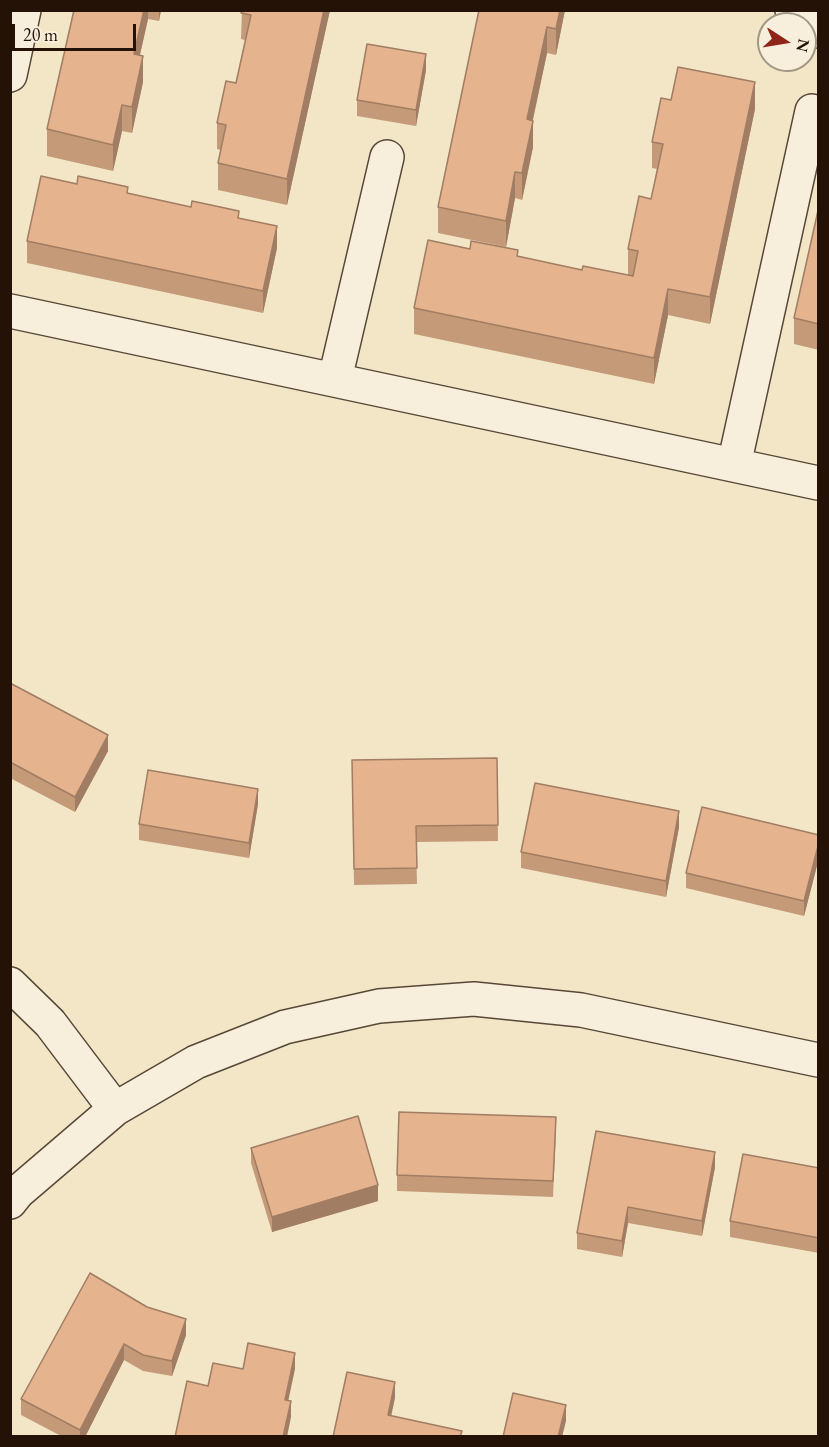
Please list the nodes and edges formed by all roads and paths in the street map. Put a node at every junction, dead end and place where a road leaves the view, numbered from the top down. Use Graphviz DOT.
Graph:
graph roads {
  1 [pos="24,10"];
  2 [pos="792,10"];
  3 [pos="819,31"];
  4 [pos="10,75"];
  5 [pos="812,111"];
  6 [pos="387,157"];
  7 [pos="10,310"];
  8 [pos="335,380"];
  9 [pos="734,465"];
  10 [pos="819,483"];
  11 [pos="10,984"];
  12 [pos="819,1060"];
  13 [pos="115,1109"];
  14 [pos="10,1202"];
  1 -- 4 [label="street"];
  2 -- 3 [label="street"];
  5 -- 9 [label="street"];
  6 -- 8 [label="street"];
  7 -- 8 [label="street"];
  8 -- 9 [label="street"];
  9 -- 10 [label="street"];
  11 -- 13 [label="street"];
  12 -- 13 [label="street"];
  13 -- 14 [label="street"];
}
